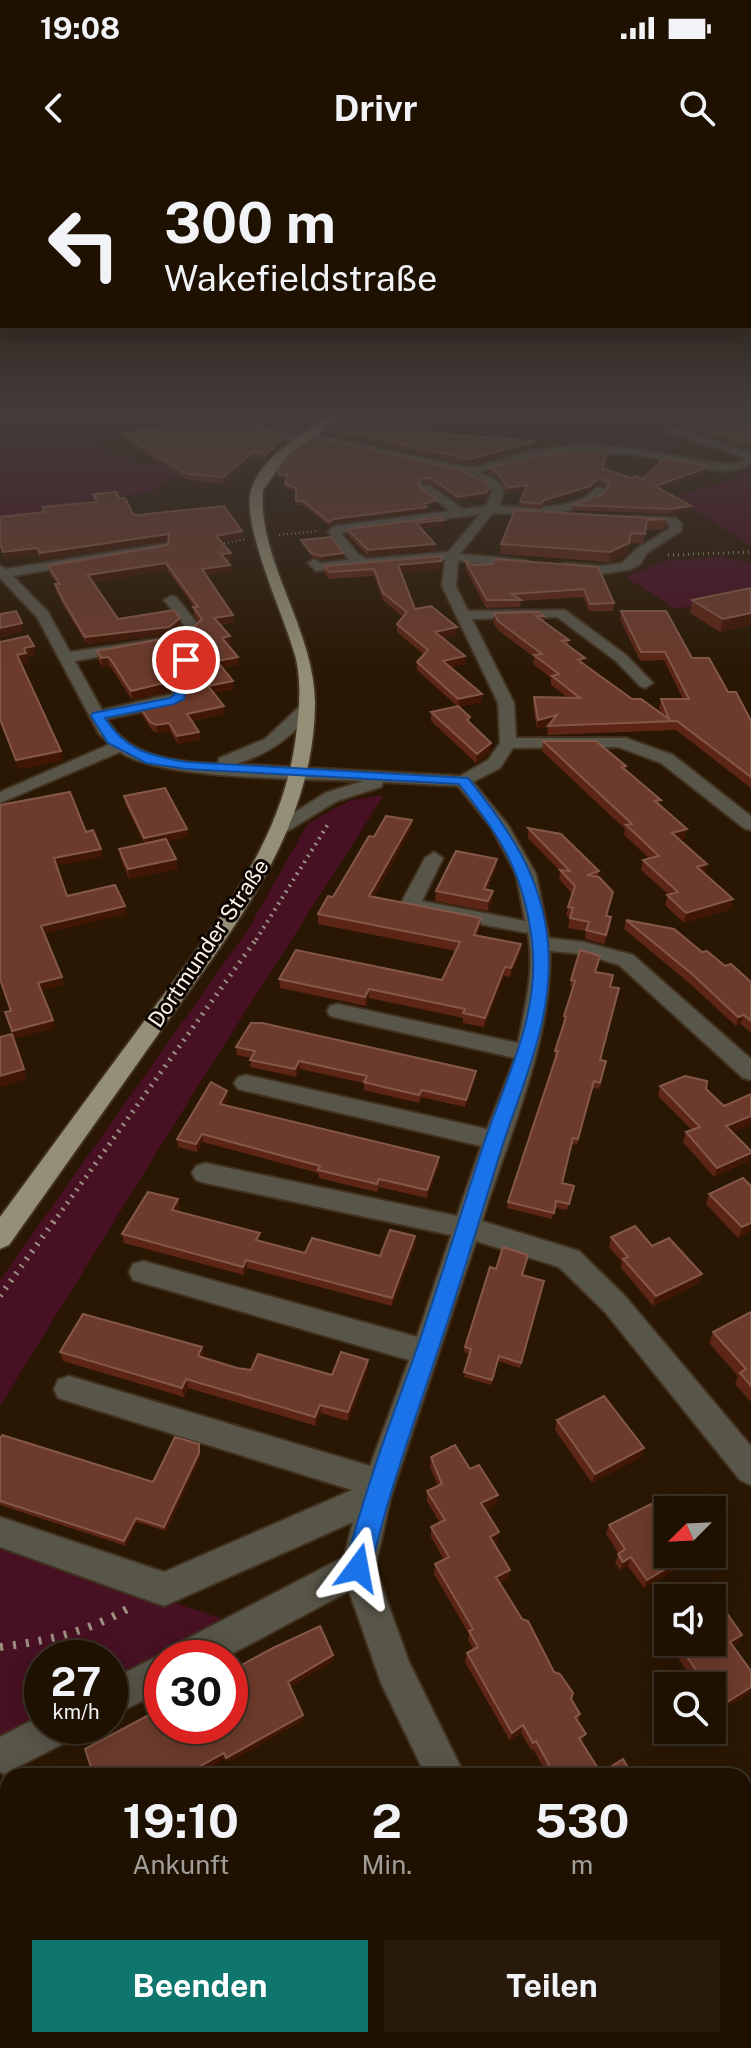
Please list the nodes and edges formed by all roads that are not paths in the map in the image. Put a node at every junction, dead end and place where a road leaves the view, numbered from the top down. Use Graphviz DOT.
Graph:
graph roads {
  1 [pos="256,501"];
  2 [pos="445,501"];
  3 [pos="495,501"];
  4 [pos="580,501"];
  5 [pos="488,510"];
  6 [pos="460,512"];
  7 [pos="574,518"];
  8 [pos="624,519"];
  9 [pos="164,546"];
  10 [pos="452,556"];
  11 [pos="362,561"];
  12 [pos="314,563"];
  13 [pos="1,573"];
  14 [pos="171,600"];
  15 [pos="463,615"];
  16 [pos="174,641"];
  17 [pos="64,658"];
  18 [pos="645,683"];
  19 [pos="306,709"];
  20 [pos="97,716"];
  21 [pos="508,743"];
  22 [pos="120,746"];
  23 [pos="204,768"];
  24 [pos="297,773"];
  25 [pos="389,779"];
  26 [pos="463,781"];
  27 [pos="0,798"];
  28 [pos="751,825"];
  29 [pos="281,829"];
  30 [pos="434,858"];
  31 [pos="539,936"];
  32 [pos="338,1011"];
  33 [pos="528,1053"];
  34 [pos="751,1072"];
  35 [pos="246,1083"];
  36 [pos="495,1140"];
  37 [pos="205,1173"];
  38 [pos="467,1228"];
  39 [pos="0,1238"];
  40 [pos="143,1272"];
  41 [pos="426,1352"];
  42 [pos="69,1389"];
  43 [pos="751,1470"];
  44 [pos="378,1490"];
  45 [pos="2,1532"];
  46 [pos="358,1568"];
  47 [pos="222,1640"];
  48 [pos="25,1744"];
  49 [pos="4,1755"];
  50 [pos="442,1768"];
  1 -- 19 [label="main road, Dortmunder Straße"];
  2 -- 6 [label="street"];
  3 -- 5 [label="street"];
  4 -- 5 [label="street"];
  5 -- 6 [label="street"];
  5 -- 7 [label="street"];
  5 -- 10 [label="street"];
  6 -- 11 [label="street"];
  8 -- 10 [label="street"];
  9 -- 13 [label="street"];
  10 -- 11 [label="street"];
  10 -- 15 [label="street"];
  11 -- 12 [label="street"];
  13 -- 17 [label="street"];
  14 -- 16 [label="street"];
  15 -- 18 [label="street"];
  15 -- 21 [label="street"];
  16 -- 17 [label="street"];
  16 -- 20 [label="street"];
  17 -- 20 [label="street"];
  19 -- 23 [label="street"];
  19 -- 24 [label="main road, Dortmunder Straße"];
  20 -- 22 [label="street"];
  21 -- 26 [label="street"];
  21 -- 28 [label="street"];
  22 -- 23 [label="street"];
  22 -- 27 [label="street"];
  23 -- 24 [label="street"];
  24 -- 25 [label="street"];
  24 -- 29 [label="main road, Dortmunder Straße"];
  25 -- 26 [label="street"];
  25 -- 29 [label="street"];
  26 -- 31 [label="street"];
  29 -- 39 [label="main road, Dortmunder Straße"];
  30 -- 31 [label="street"];
  31 -- 33 [label="street"];
  31 -- 34 [label="street"];
  32 -- 33 [label="street"];
  33 -- 36 [label="street"];
  35 -- 36 [label="street"];
  36 -- 38 [label="street"];
  37 -- 38 [label="street"];
  38 -- 41 [label="street"];
  38 -- 43 [label="street"];
  40 -- 41 [label="street"];
  41 -- 44 [label="street"];
  42 -- 44 [label="street"];
  44 -- 45 [label="street"];
  44 -- 46 [label="street"];
  46 -- 47 [label="street"];
  46 -- 50 [label="street"];
  48 -- 49 [label="street"];
}
